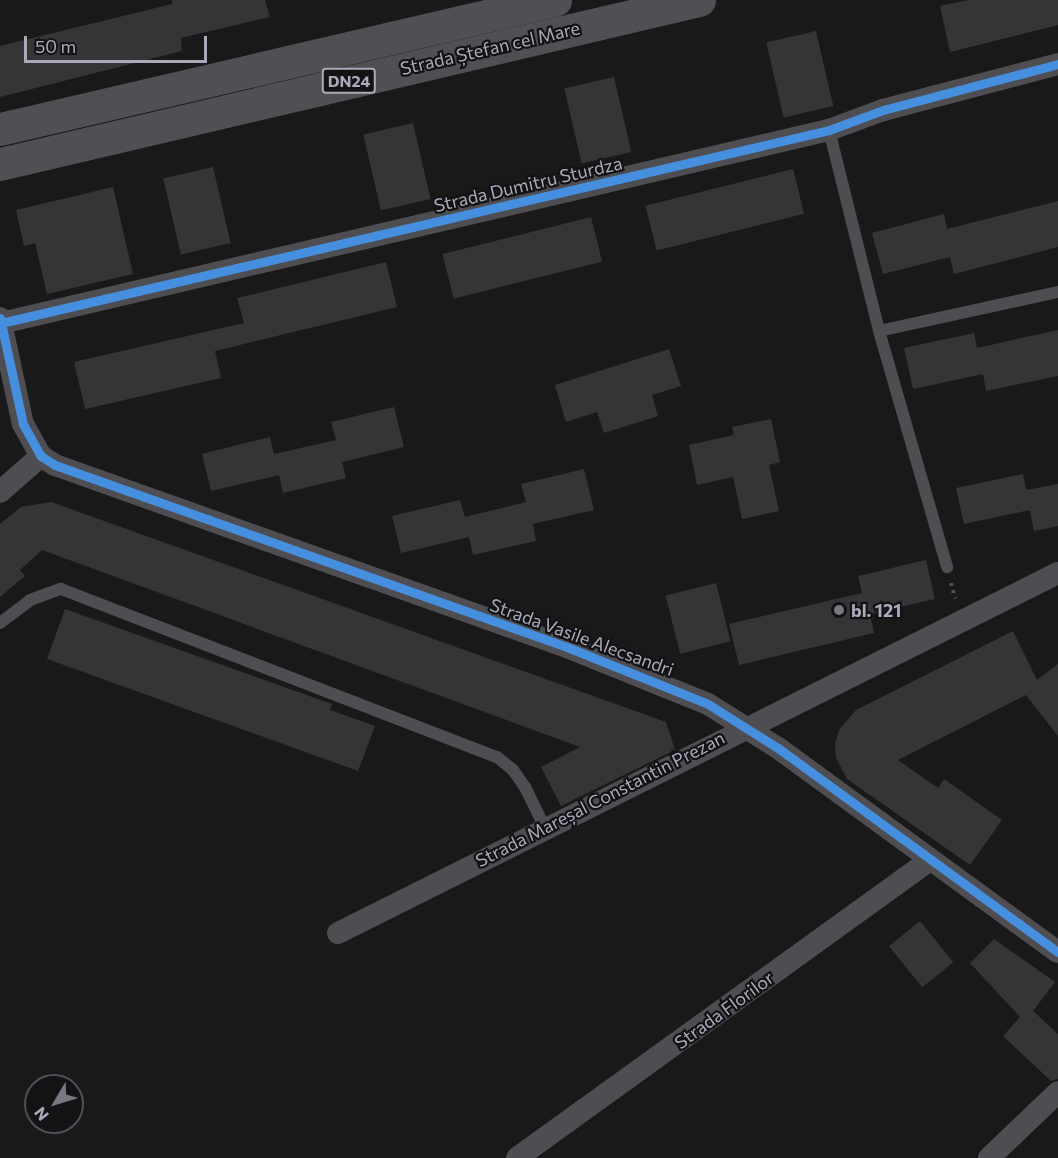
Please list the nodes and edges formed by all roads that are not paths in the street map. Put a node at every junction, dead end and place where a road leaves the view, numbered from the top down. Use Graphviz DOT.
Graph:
graph roads {
  1 [pos="555,0"];
  2 [pos="699,0"];
  3 [pos="1058,64"];
  4 [pos="0,129"];
  5 [pos="829,130"];
  6 [pos="0,164"];
  7 [pos="1058,292"];
  8 [pos="1,320"];
  9 [pos="879,331"];
  10 [pos="40,456"];
  11 [pos="0,492"];
  12 [pos="947,567"];
  13 [pos="1058,573"];
  14 [pos="0,623"];
  15 [pos="746,726"];
  16 [pos="544,826"];
  17 [pos="930,861"];
  18 [pos="338,933"];
  19 [pos="1058,952"];
  20 [pos="1058,1092"];
  21 [pos="517,1158"];
  22 [pos="989,1158"];
  1 -- 4 [label="main road, Strada Ștefan cel Mare / DN24"];
  2 -- 6 [label="main road, Strada Ștefan cel Mare / DN24"];
  3 -- 5 [label="street, Strada Dumitru Sturdza"];
  5 -- 8 [label="street, Strada Dumitru Sturdza"];
  5 -- 9 [label="lane"];
  7 -- 9 [label="lane"];
  8 -- 10 [label="street"];
  9 -- 12 [label="lane"];
  10 -- 11 [label="street"];
  10 -- 15 [label="street, Strada Vasile Alecsandri"];
  13 -- 15 [label="street, Strada Mareșal Constantin Prezan"];
  14 -- 16 [label="lane"];
  15 -- 16 [label="street, Strada Mareșal Constantin Prezan"];
  15 -- 17 [label="street, Strada Vasile Alecsandri"];
  16 -- 18 [label="street, Strada Mareșal Constantin Prezan"];
  17 -- 19 [label="street, Strada Vasile Alecsandri"];
  17 -- 21 [label="street, Strada Florilor"];
  20 -- 22 [label="street"];
}
